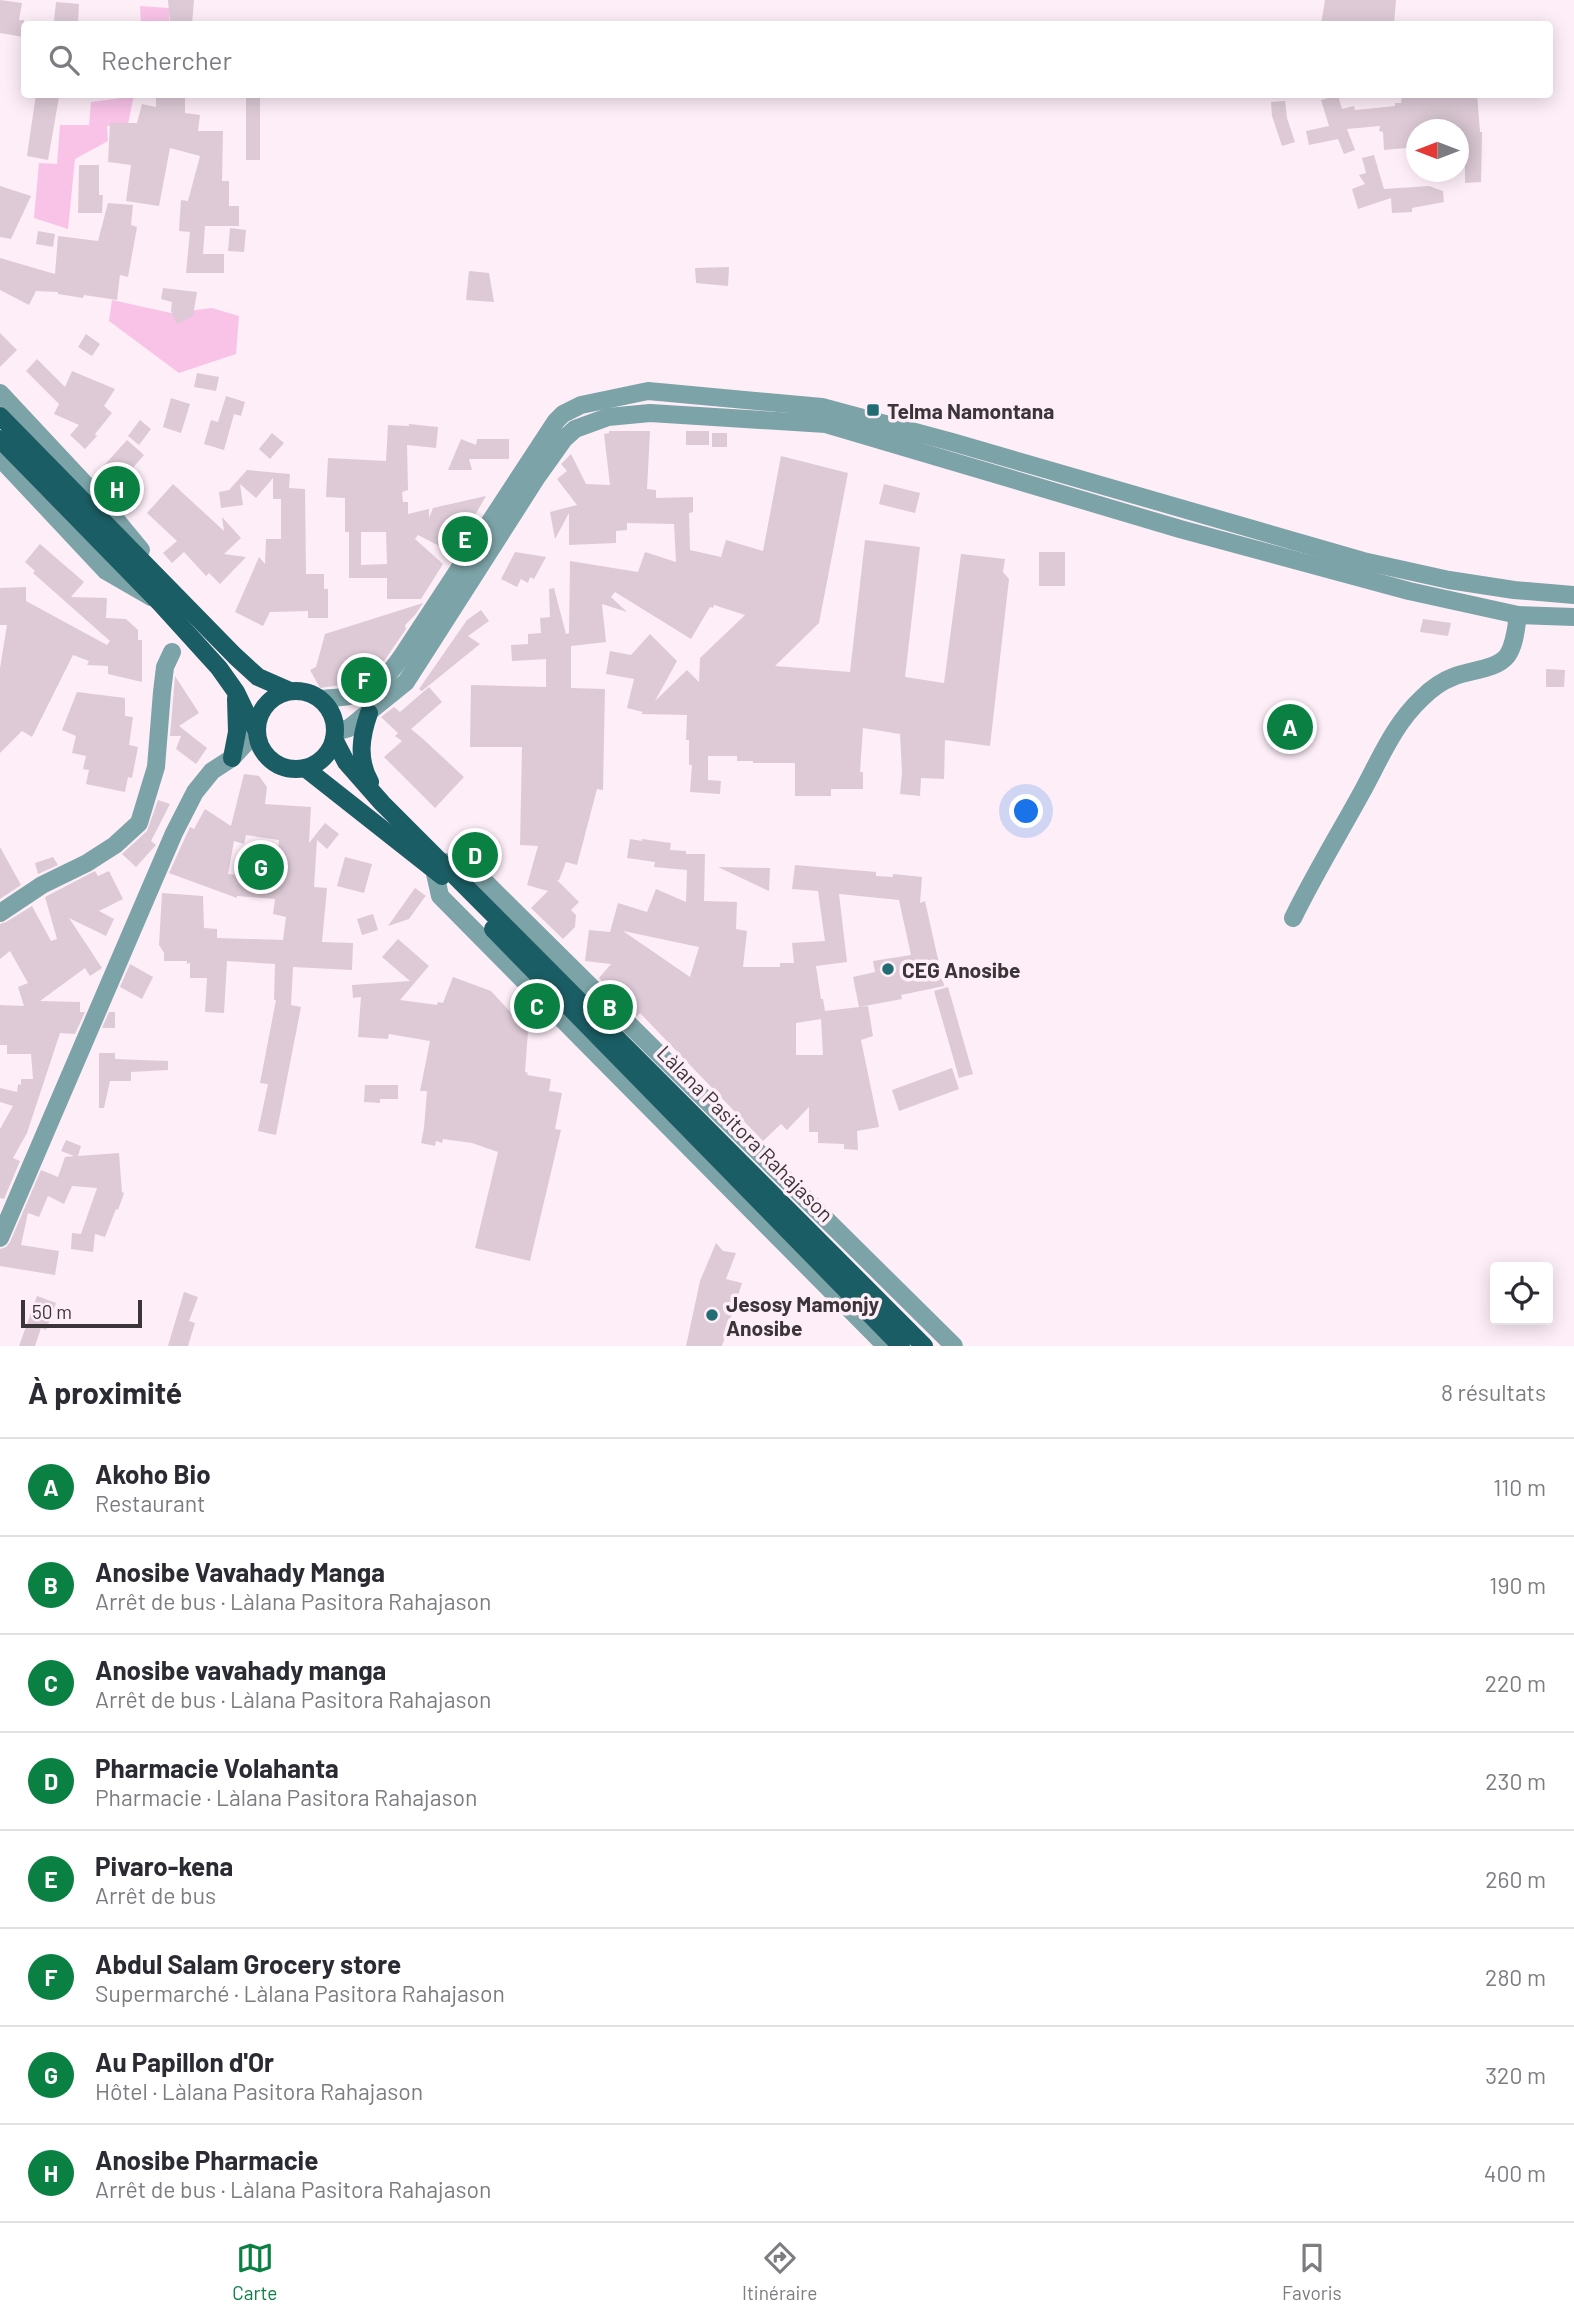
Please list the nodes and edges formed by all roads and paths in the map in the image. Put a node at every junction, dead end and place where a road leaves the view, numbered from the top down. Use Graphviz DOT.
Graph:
graph roads {
  1 [pos="0,393"];
  2 [pos="0,416"];
  3 [pos="0,439"];
  4 [pos="0,458"];
  5 [pos="1574,595"];
  6 [pos="164,596"];
  7 [pos="1518,615"];
  8 [pos="1574,617"];
  9 [pos="172,652"];
  10 [pos="290,691"];
  11 [pos="236,692"];
  12 [pos="321,699"];
  13 [pos="369,713"];
  14 [pos="257,731"];
  15 [pos="334,736"];
  16 [pos="232,758"];
  17 [pos="305,768"];
  18 [pos="382,803"];
  19 [pos="438,865"];
  20 [pos="0,913"];
  21 [pos="1293,918"];
  22 [pos="0,1238"];
  23 [pos="886,1346"];
  24 [pos="901,1346"];
  25 [pos="924,1346"];
  26 [pos="954,1346"];
  1 -- 6 [label="street"];
  2 -- 6 [label="main road"];
  3 -- 6 [label="main road"];
  4 -- 6 [label="street"];
  5 -- 12 [label="street"];
  6 -- 10 [label="main road"];
  6 -- 11 [label="main road"];
  7 -- 8 [label="street"];
  7 -- 13 [label="street"];
  7 -- 21 [label="street"];
  9 -- 20 [label="street"];
  10 -- 12 [label="main road"];
  10 -- 14 [label="main road"];
  11 -- 14 [label="main road"];
  11 -- 16 [label="main road"];
  12 -- 15 [label="main road"];
  13 -- 15 [label="street"];
  13 -- 18 [label="main road"];
  14 -- 16 [label="street"];
  14 -- 17 [label="main road"];
  15 -- 17 [label="main road"];
  15 -- 18 [label="main road, Làlana Pasitora Rahajason"];
  16 -- 22 [label="street"];
  17 -- 19 [label="main road, Làlana Pasitora Rahajason"];
  18 -- 19 [label="main road, Làlana Pasitora Rahajason"];
  19 -- 23 [label="street"];
  19 -- 24 [label="main road, Làlana Pasitora Rahajason"];
  19 -- 25 [label="main road, Làlana Pasitora Rahajason"];
  19 -- 26 [label="street"];
}
